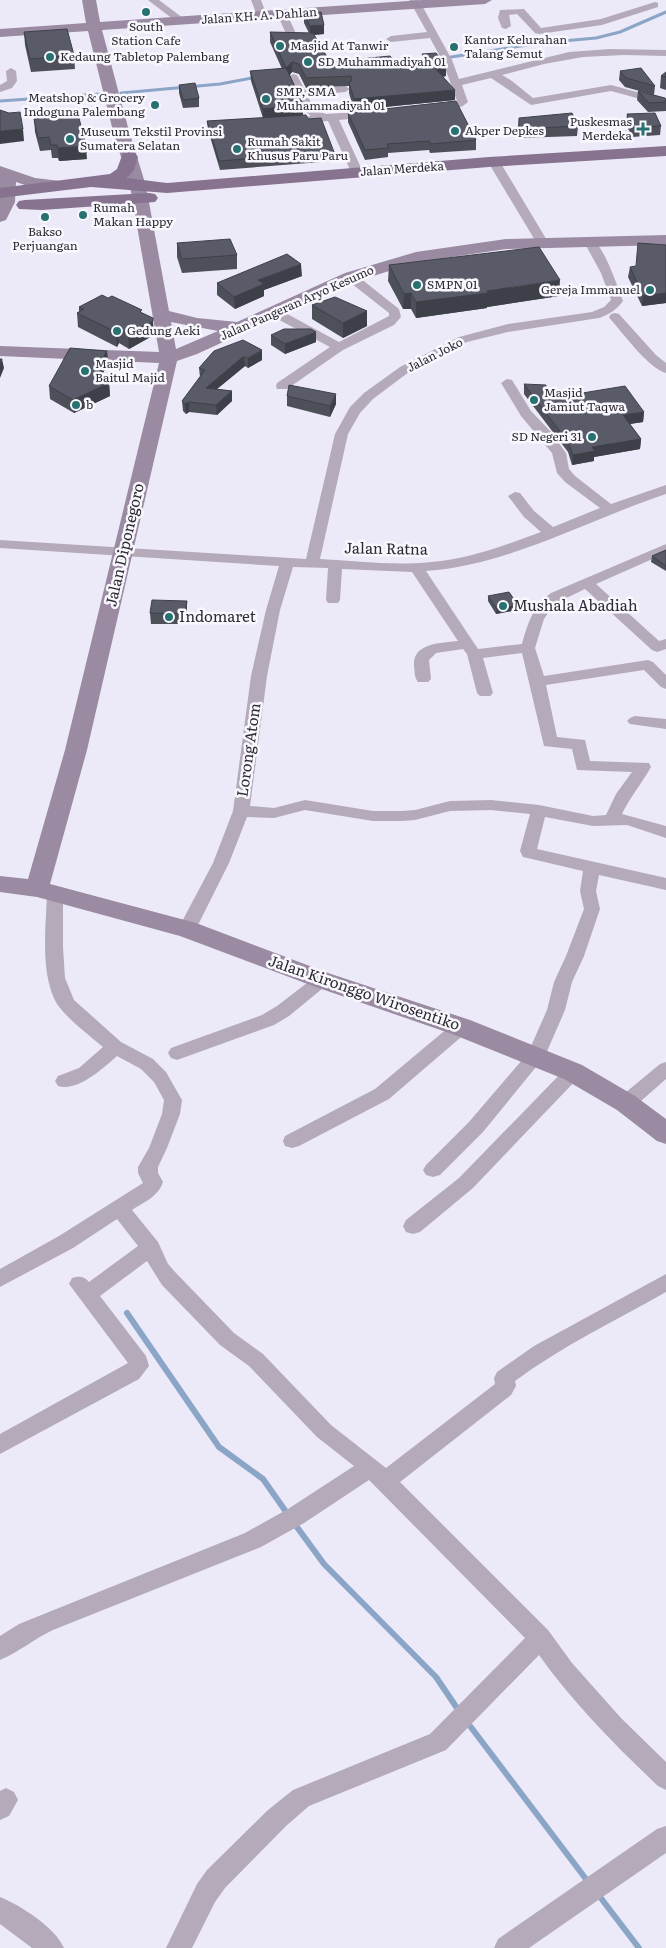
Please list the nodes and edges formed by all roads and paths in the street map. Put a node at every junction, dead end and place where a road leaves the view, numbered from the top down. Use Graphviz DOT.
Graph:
graph roads {
  1 [pos="89,0"];
  2 [pos="153,0"];
  3 [pos="256,0"];
  4 [pos="485,0"];
  5 [pos="504,0"];
  6 [pos="415,3"];
  7 [pos="655,6"];
  8 [pos="510,11"];
  9 [pos="282,14"];
  10 [pos="262,16"];
  11 [pos="182,21"];
  12 [pos="506,26"];
  13 [pos="94,27"];
  14 [pos="0,33"];
  15 [pos="432,35"];
  16 [pos="391,39"];
  17 [pos="294,40"];
  18 [pos="666,53"];
  19 [pos="11,71"];
  20 [pos="293,76"];
  21 [pos="495,76"];
  22 [pos="455,83"];
  23 [pos="0,89"];
  24 [pos="345,89"];
  25 [pos="302,93"];
  26 [pos="666,103"];
  27 [pos="427,109"];
  28 [pos="379,113"];
  29 [pos="328,118"];
  30 [pos="276,122"];
  31 [pos="666,151"];
  32 [pos="666,156"];
  33 [pos="129,157"];
  34 [pos="495,164"];
  35 [pos="3,172"];
  36 [pos="357,172"];
  37 [pos="91,182"];
  38 [pos="63,185"];
  39 [pos="139,192"];
  40 [pos="5,203"];
  41 [pos="666,240"];
  42 [pos="542,242"];
  43 [pos="590,242"];
  44 [pos="352,277"];
  45 [pos="274,312"];
  46 [pos="162,316"];
  47 [pos="615,317"];
  48 [pos="239,328"];
  49 [pos="339,347"];
  50 [pos="0,351"];
  51 [pos="666,355"];
  52 [pos="169,358"];
  53 [pos="652,358"];
  54 [pos="666,369"];
  55 [pos="507,382"];
  56 [pos="282,386"];
  57 [pos="666,489"];
  58 [pos="515,496"];
  59 [pos="610,509"];
  60 [pos="551,533"];
  61 [pos="0,544"];
  62 [pos="665,550"];
  63 [pos="124,552"];
  64 [pos="287,562"];
  65 [pos="312,564"];
  66 [pos="335,565"];
  67 [pos="417,568"];
  68 [pos="586,582"];
  69 [pos="333,600"];
  70 [pos="666,644"];
  71 [pos="528,648"];
  72 [pos="470,649"];
  73 [pos="423,679"];
  74 [pos="538,682"];
  75 [pos="666,684"];
  76 [pos="485,693"];
  77 [pos="635,721"];
  78 [pos="666,724"];
  79 [pos="539,810"];
  80 [pos="240,811"];
  81 [pos="611,820"];
  82 [pos="666,832"];
  83 [pos="592,866"];
  84 [pos="0,884"];
  85 [pos="666,884"];
  86 [pos="45,891"];
  87 [pos="187,929"];
  88 [pos="322,980"];
  89 [pos="462,1027"];
  90 [pos="115,1047"];
  91 [pos="177,1053"];
  92 [pos="536,1056"];
  93 [pos="666,1069"];
  94 [pos="574,1072"];
  95 [pos="64,1081"];
  96 [pos="626,1103"];
  97 [pos="666,1134"];
  98 [pos="292,1141"];
  99 [pos="433,1170"];
  100 [pos="119,1208"];
  101 [pos="413,1226"];
  102 [pos="150,1248"];
  103 [pos="0,1279"];
  104 [pos="666,1282"];
  105 [pos="0,1445"];
  106 [pos="378,1474"];
  107 [pos="540,1638"];
  108 [pos="0,1649"];
  109 [pos="666,1778"];
  110 [pos="666,1838"];
  111 [pos="0,1909"];
  112 [pos="51,1948"];
  113 [pos="179,1948"];
  114 [pos="507,1948"];
  1 -- 13 [label="street"];
  2 -- 11 [label="street"];
  3 -- 10 [label="street"];
  4 -- 6 [label="street, Jalan KH. A. Dahlan"];
  5 -- 8 [label="street"];
  6 -- 9 [label="street, Jalan KH. A. Dahlan"];
  6 -- 15 [label="street"];
  7 -- 8 [label="street"];
  8 -- 12 [label="street"];
  9 -- 10 [label="street, Jalan KH. A. Dahlan"];
  9 -- 17 [label="street"];
  10 -- 11 [label="street, Jalan KH. A. Dahlan"];
  11 -- 13 [label="street, Jalan KH. A. Dahlan"];
  13 -- 14 [label="street, Jalan KH. A. Dahlan"];
  13 -- 33 [label="street"];
  15 -- 16 [label="street"];
  15 -- 22 [label="street"];
  18 -- 21 [label="street"];
  19 -- 23 [label="street"];
  20 -- 25 [label="street"];
  21 -- 22 [label="street"];
  21 -- 26 [label="street"];
  22 -- 27 [label="street"];
  24 -- 25 [label="street"];
  25 -- 29 [label="street"];
  28 -- 29 [label="street"];
  29 -- 30 [label="street"];
  29 -- 36 [label="street"];
  31 -- 34 [label="main road, Jalan Merdeka"];
  32 -- 34 [label="main road, Jalan Merdeka"];
  33 -- 37 [label="main road"];
  33 -- 39 [label="street, Jalan Diponegoro"];
  34 -- 36 [label="main road, Jalan Merdeka"];
  34 -- 39 [label="main road, Jalan Merdeka"];
  34 -- 42 [label="street"];
  35 -- 38 [label="street"];
  35 -- 40 [label="main road"];
  36 -- 39 [label="main road, Jalan Merdeka"];
  37 -- 38 [label="main road"];
  37 -- 39 [label="main road"];
  38 -- 40 [label="main road"];
  39 -- 40 [label="main road"];
  39 -- 46 [label="street, Jalan Diponegoro"];
  41 -- 43 [label="street, Jalan Pangeran Aryo Kesumo"];
  42 -- 43 [label="street, Jalan Pangeran Aryo Kesumo"];
  42 -- 44 [label="street, Jalan Pangeran Aryo Kesumo"];
  43 -- 65 [label="street, Jalan Joko"];
  44 -- 45 [label="street, Jalan Pangeran Aryo Kesumo"];
  44 -- 49 [label="street"];
  45 -- 48 [label="street, Jalan Pangeran Aryo Kesumo"];
  45 -- 49 [label="street"];
  46 -- 48 [label="street"];
  46 -- 52 [label="street, Jalan Diponegoro"];
  47 -- 53 [label="street"];
  48 -- 52 [label="street, Jalan Pangeran Aryo Kesumo"];
  49 -- 56 [label="street"];
  50 -- 52 [label="street"];
  51 -- 53 [label="street"];
  52 -- 63 [label="street, Jalan Diponegoro"];
  53 -- 54 [label="street"];
  55 -- 59 [label="street"];
  57 -- 59 [label="street, Jalan Ratna"];
  58 -- 60 [label="street"];
  59 -- 60 [label="street, Jalan Ratna"];
  60 -- 67 [label="street, Jalan Ratna"];
  61 -- 63 [label="street, Jalan Ratna"];
  62 -- 68 [label="street"];
  63 -- 64 [label="street, Jalan Ratna"];
  63 -- 86 [label="street, Jalan Diponegoro"];
  64 -- 65 [label="street, Jalan Ratna"];
  64 -- 80 [label="street, Lorong Atom"];
  65 -- 66 [label="street, Jalan Ratna"];
  66 -- 67 [label="street, Jalan Ratna"];
  66 -- 69 [label="street"];
  67 -- 72 [label="street"];
  68 -- 70 [label="street"];
  68 -- 71 [label="street"];
  71 -- 72 [label="street"];
  71 -- 74 [label="street"];
  72 -- 73 [label="street"];
  72 -- 76 [label="street"];
  74 -- 75 [label="street"];
  74 -- 81 [label="street"];
  77 -- 78 [label="street"];
  79 -- 80 [label="street"];
  79 -- 81 [label="street"];
  79 -- 83 [label="street"];
  80 -- 87 [label="street, Lorong Atom"];
  81 -- 82 [label="street"];
  83 -- 85 [label="street"];
  83 -- 92 [label="street"];
  84 -- 86 [label="street, Jalan Kironggo Wirosentiko"];
  86 -- 87 [label="street, Jalan Kironggo Wirosentiko"];
  86 -- 90 [label="street"];
  87 -- 88 [label="street, Jalan Kironggo Wirosentiko"];
  88 -- 89 [label="street, Jalan Kironggo Wirosentiko"];
  88 -- 91 [label="street"];
  89 -- 92 [label="street, Jalan Kironggo Wirosentiko"];
  89 -- 98 [label="street"];
  90 -- 95 [label="street"];
  90 -- 100 [label="street"];
  92 -- 94 [label="street, Jalan Kironggo Wirosentiko"];
  92 -- 99 [label="street"];
  93 -- 96 [label="street"];
  94 -- 96 [label="street, Jalan Kironggo Wirosentiko"];
  94 -- 101 [label="street"];
  96 -- 97 [label="street, Jalan Kironggo Wirosentiko"];
  100 -- 102 [label="street"];
  100 -- 103 [label="street"];
  102 -- 105 [label="street"];
  102 -- 106 [label="street"];
  104 -- 106 [label="street"];
  106 -- 107 [label="street"];
  106 -- 108 [label="street"];
  107 -- 109 [label="street"];
  107 -- 113 [label="street"];
  110 -- 114 [label="street"];
  111 -- 112 [label="street"];
}
